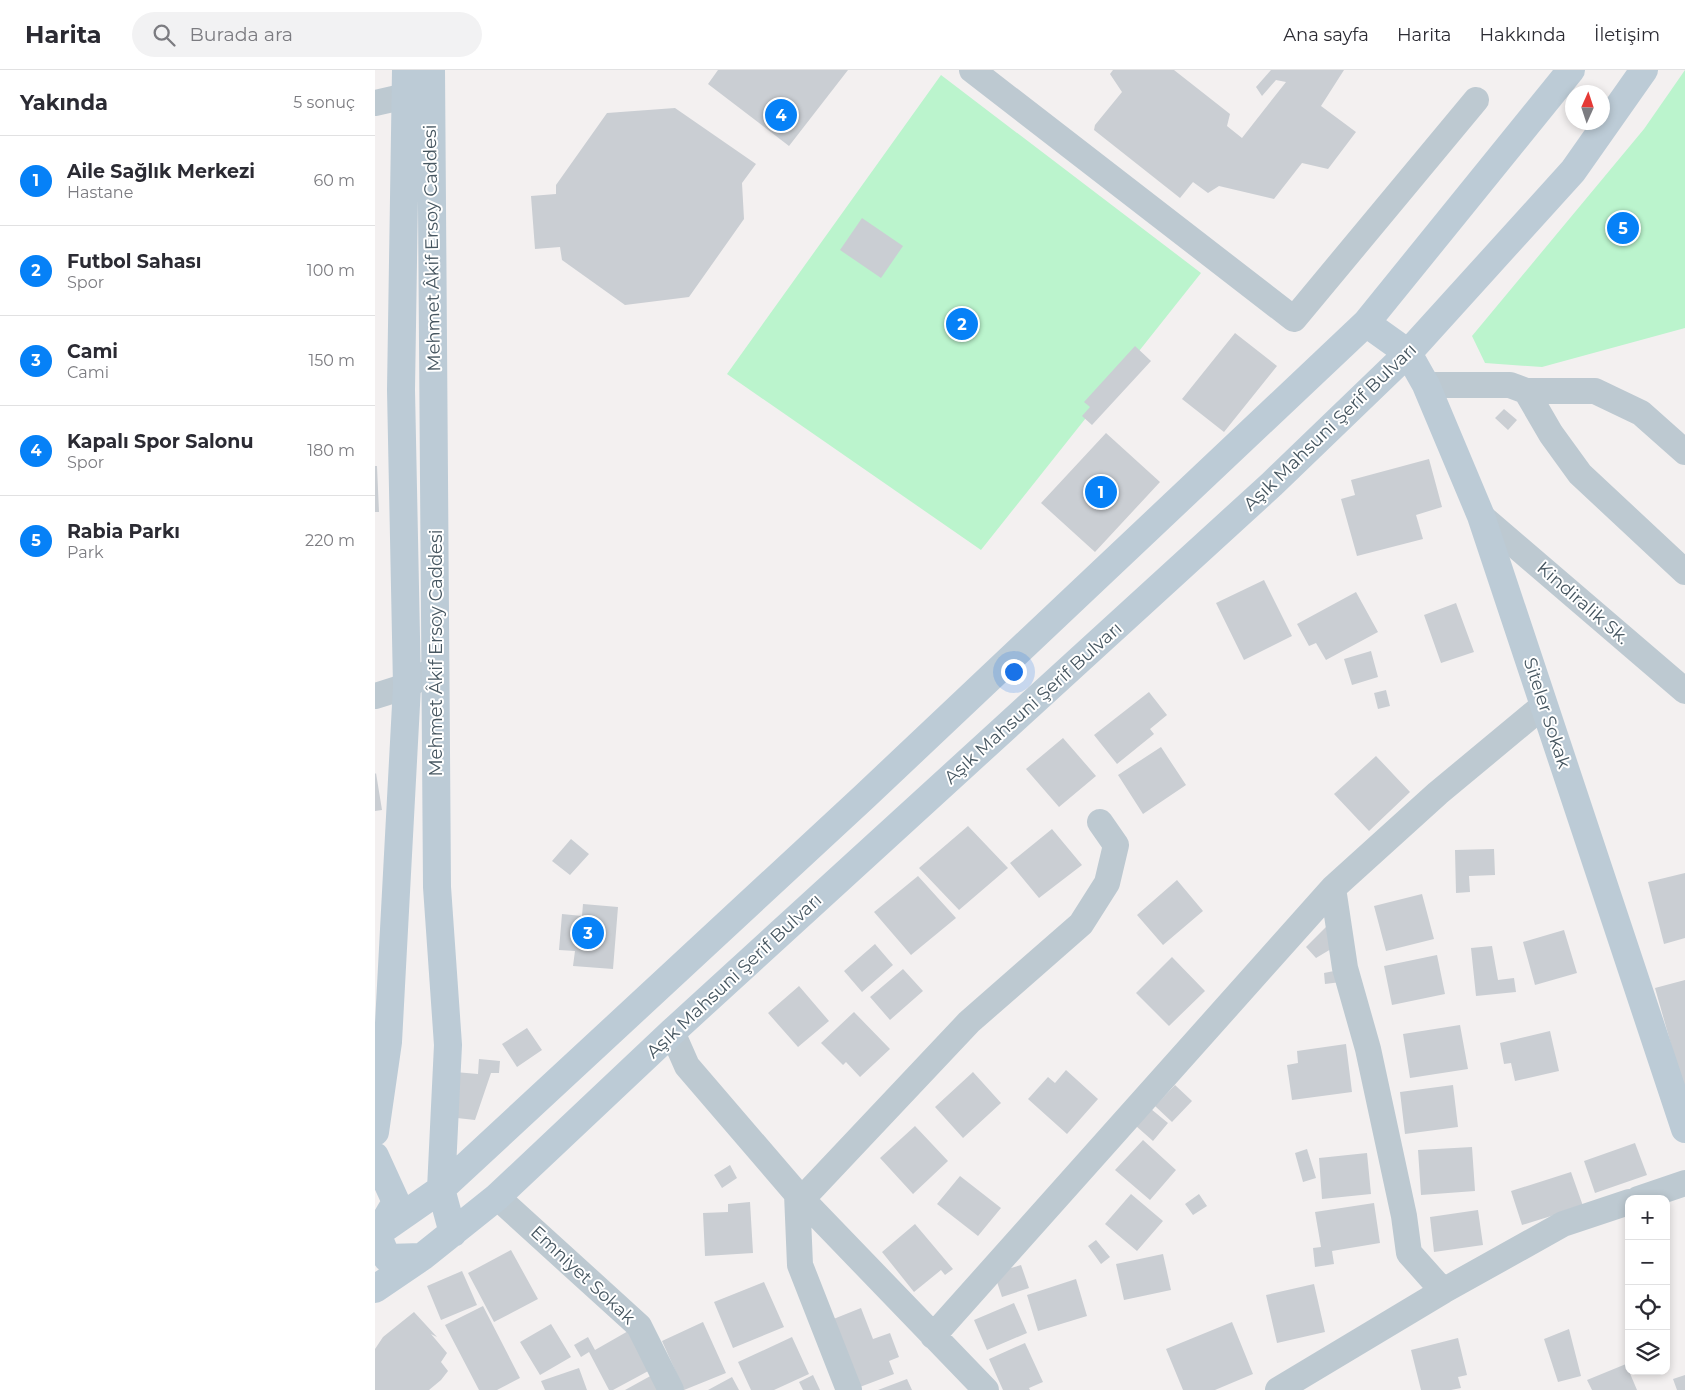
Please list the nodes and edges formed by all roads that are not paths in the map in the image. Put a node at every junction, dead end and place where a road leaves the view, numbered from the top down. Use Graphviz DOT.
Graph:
graph roads {
  1 [pos="384,70"];
  2 [pos="431,70"];
  3 [pos="972,70"];
  4 [pos="1571,70"];
  5 [pos="1644,70"];
  6 [pos="406,83"];
  7 [pos="1477,100"];
  8 [pos="375,103"];
  9 [pos="1366,323"];
  10 [pos="1408,353"];
  11 [pos="1427,385"];
  12 [pos="1526,391"];
  13 [pos="1685,452"];
  14 [pos="1481,516"];
  15 [pos="1685,572"];
  16 [pos="437,667"];
  17 [pos="407,686"];
  18 [pos="1685,691"];
  19 [pos="375,696"];
  20 [pos="1544,705"];
  21 [pos="1100,822"];
  22 [pos="1333,888"];
  23 [pos="672,1032"];
  24 [pos="1685,1129"];
  25 [pos="375,1132"];
  26 [pos="375,1156"];
  27 [pos="1685,1183"];
  28 [pos="441,1189"];
  29 [pos="1650,1195"];
  30 [pos="497,1196"];
  31 [pos="799,1196"];
  32 [pos="1625,1203"];
  33 [pos="453,1233"];
  34 [pos="376,1234"];
  35 [pos="422,1257"];
  36 [pos="375,1289"];
  37 [pos="1443,1291"];
  38 [pos="933,1336"];
  39 [pos="671,1390"];
  40 [pos="849,1390"];
  41 [pos="986,1390"];
  42 [pos="1278,1390"];
  1 -- 6 [label="main road"];
  2 -- 16 [label="main road, Mehmet Âkif Ersoy Caddesi"];
  3 -- 7 [label="street"];
  4 -- 9 [label="main road"];
  5 -- 10 [label="main road, Aşık Mahsuni Şerif Bulvarı"];
  6 -- 8 [label="street"];
  6 -- 17 [label="main road, Mehmet Âkif Ersoy Caddesi"];
  9 -- 10 [label="main road, Siteler Sokak"];
  9 -- 28 [label="main road"];
  10 -- 11 [label="main road, Siteler Sokak"];
  10 -- 23 [label="main road, Aşık Mahsuni Şerif Bulvarı"];
  11 -- 12 [label="street"];
  11 -- 14 [label="main road, Siteler Sokak"];
  12 -- 13 [label="street"];
  12 -- 15 [label="street"];
  14 -- 18 [label="street, Kindiralik Sk."];
  14 -- 20 [label="main road, Siteler Sokak"];
  16 -- 17 [label="street"];
  16 -- 28 [label="main road, Mehmet Âkif Ersoy Caddesi"];
  17 -- 19 [label="street"];
  17 -- 25 [label="main road, Mehmet Âkif Ersoy Caddesi"];
  20 -- 22 [label="street"];
  20 -- 24 [label="main road, Siteler Sokak"];
  21 -- 31 [label="street"];
  22 -- 37 [label="street"];
  22 -- 38 [label="street"];
  23 -- 30 [label="main road, Aşık Mahsuni Şerif Bulvarı"];
  23 -- 31 [label="street"];
  26 -- 34 [label="main road"];
  27 -- 29 [label="street"];
  28 -- 33 [label="main road, Mehmet Âkif Ersoy Caddesi"];
  28 -- 34 [label="main road"];
  30 -- 33 [label="main road, Aşık Mahsuni Şerif Bulvarı"];
  30 -- 39 [label="street, Emniyet Sokak"];
  31 -- 38 [label="street"];
  31 -- 40 [label="street"];
  32 -- 37 [label="street"];
  33 -- 35 [label="main road, Aşık Mahsuni Şerif Bulvarı"];
  34 -- 35 [label="main road"];
  35 -- 36 [label="main road, Aşık Mahsuni Şerif Bulvarı"];
  37 -- 42 [label="street"];
  38 -- 41 [label="street"];
}
